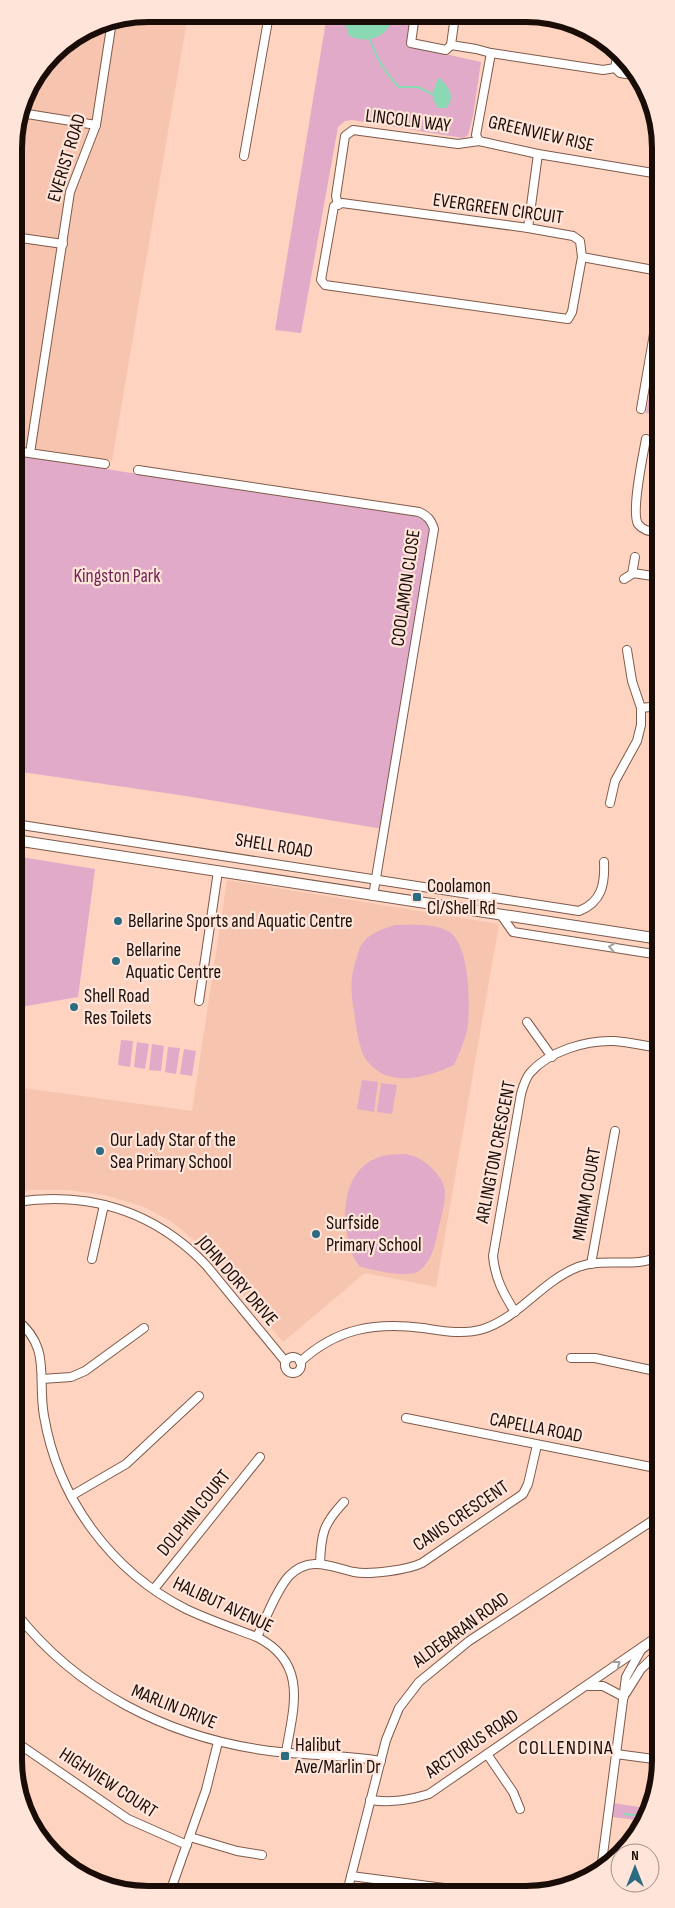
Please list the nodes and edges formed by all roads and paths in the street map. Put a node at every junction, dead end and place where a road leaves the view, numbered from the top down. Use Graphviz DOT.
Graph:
graph roads {
  1 [pos="414,22"];
  2 [pos="454,22"];
  3 [pos="267,23"];
  4 [pos="111,28"];
  5 [pos="451,45"];
  6 [pos="491,53"];
  7 [pos="616,60"];
  8 [pos="615,68"];
  9 [pos="628,74"];
  10 [pos="28,114"];
  11 [pos="96,125"];
  12 [pos="479,140"];
  13 [pos="538,154"];
  14 [pos="244,156"];
  15 [pos="652,173"];
  16 [pos="338,205"];
  17 [pos="528,228"];
  18 [pos="23,239"];
  19 [pos="63,244"];
  20 [pos="582,257"];
  21 [pos="652,270"];
  22 [pos="652,348"];
  23 [pos="642,409"];
  24 [pos="646,439"];
  25 [pos="23,452"];
  26 [pos="30,453"];
  27 [pos="105,464"];
  28 [pos="138,470"];
  29 [pos="652,531"];
  30 [pos="635,557"];
  31 [pos="633,573"];
  32 [pos="652,576"];
  33 [pos="624,579"];
  34 [pos="627,650"];
  35 [pos="652,707"];
  36 [pos="642,708"];
  37 [pos="610,803"];
  38 [pos="23,825"];
  39 [pos="23,841"];
  40 [pos="604,862"];
  41 [pos="218,871"];
  42 [pos="374,879"];
  43 [pos="372,896"];
  44 [pos="514,902"];
  45 [pos="506,915"];
  46 [pos="652,938"];
  47 [pos="652,954"];
  48 [pos="199,1002"];
  49 [pos="526,1022"];
  50 [pos="652,1047"];
  51 [pos="552,1057"];
  52 [pos="615,1131"];
  53 [pos="22,1201"];
  54 [pos="104,1204"];
  55 [pos="92,1259"];
  56 [pos="652,1259"];
  57 [pos="590,1264"];
  58 [pos="515,1312"];
  59 [pos="22,1325"];
  60 [pos="144,1328"];
  61 [pos="571,1358"];
  62 [pos="285,1361"];
  63 [pos="300,1362"];
  64 [pos="652,1370"];
  65 [pos="42,1379"];
  66 [pos="199,1396"];
  67 [pos="406,1418"];
  68 [pos="537,1444"];
  69 [pos="260,1457"];
  70 [pos="652,1467"];
  71 [pos="71,1496"];
  72 [pos="344,1502"];
  73 [pos="652,1521"];
  74 [pos="320,1564"];
  75 [pos="154,1589"];
  76 [pos="22,1620"];
  77 [pos="257,1637"];
  78 [pos="652,1640"];
  79 [pos="652,1658"];
  80 [pos="583,1688"];
  81 [pos="624,1696"];
  82 [pos="218,1742"];
  83 [pos="22,1746"];
  84 [pos="286,1752"];
  85 [pos="487,1754"];
  86 [pos="616,1754"];
  87 [pos="652,1759"];
  88 [pos="381,1761"];
  89 [pos="370,1800"];
  90 [pos="520,1810"];
  91 [pos="190,1837"];
  92 [pos="186,1845"];
  93 [pos="262,1855"];
  94 [pos="602,1859"];
  95 [pos="351,1876"];
  96 [pos="172,1886"];
  97 [pos="348,1886"];
  98 [pos="428,1886"];
  1 -- 5 [label="street"];
  2 -- 5 [label="street"];
  3 -- 14 [label="street"];
  4 -- 11 [label="street, EVERIST ROAD"];
  5 -- 6 [label="street"];
  6 -- 8 [label="street"];
  6 -- 12 [label="street, GREENVIEW RISE"];
  7 -- 8 [label="street"];
  8 -- 9 [label="street"];
  10 -- 11 [label="street"];
  11 -- 19 [label="street, EVERIST ROAD"];
  12 -- 13 [label="street, GREENVIEW RISE"];
  12 -- 16 [label="street, LINCOLN WAY"];
  13 -- 15 [label="street, GREENVIEW RISE"];
  13 -- 17 [label="street"];
  16 -- 17 [label="street, EVERGREEN CIRCUIT"];
  16 -- 20 [label="street"];
  17 -- 20 [label="street, EVERGREEN CIRCUIT"];
  18 -- 19 [label="street"];
  19 -- 26 [label="street, EVERIST ROAD"];
  20 -- 21 [label="street"];
  22 -- 23 [label="street"];
  24 -- 29 [label="street"];
  25 -- 26 [label="street"];
  26 -- 27 [label="street"];
  28 -- 42 [label="street, COOLAMON CLOSE"];
  30 -- 31 [label="street"];
  31 -- 32 [label="street"];
  31 -- 33 [label="street"];
  34 -- 36 [label="street"];
  35 -- 36 [label="street"];
  36 -- 37 [label="street"];
  38 -- 42 [label="street, SHELL ROAD"];
  39 -- 41 [label="main road, SHELL ROAD"];
  40 -- 44 [label="street, SHELL ROAD"];
  41 -- 43 [label="main road, SHELL ROAD"];
  41 -- 48 [label="street"];
  42 -- 43 [label="street, COOLAMON CLOSE"];
  42 -- 44 [label="street, SHELL ROAD"];
  43 -- 45 [label="main road, SHELL ROAD"];
  44 -- 45 [label="street"];
  45 -- 46 [label="main road, SHELL ROAD"];
  47 -- 45 [label="street, one-way"];
  49 -- 51 [label="street"];
  50 -- 51 [label="street, ARLINGTON CRESCENT"];
  51 -- 58 [label="street, ARLINGTON CRESCENT"];
  52 -- 57 [label="street, MIRIAM COURT"];
  53 -- 54 [label="street, JOHN DORY DRIVE"];
  54 -- 55 [label="street"];
  54 -- 62 [label="street, JOHN DORY DRIVE"];
  56 -- 57 [label="street"];
  57 -- 58 [label="street"];
  58 -- 63 [label="street"];
  59 -- 65 [label="street, HALIBUT AVENUE"];
  60 -- 65 [label="street"];
  61 -- 64 [label="street"];
  62 -- 63 [label="street"];
  62 -- 63 [label="street"];
  65 -- 71 [label="street, HALIBUT AVENUE"];
  66 -- 71 [label="street"];
  67 -- 68 [label="street, CAPELLA ROAD"];
  68 -- 70 [label="street, CAPELLA ROAD"];
  68 -- 74 [label="street, CANIS CRESCENT"];
  69 -- 75 [label="street, DOLPHIN COURT"];
  71 -- 75 [label="street, HALIBUT AVENUE"];
  72 -- 74 [label="street"];
  73 -- 88 [label="street, ALDEBARAN ROAD"];
  74 -- 77 [label="street, CANIS CRESCENT"];
  75 -- 77 [label="street, HALIBUT AVENUE"];
  76 -- 82 [label="street, MARLIN DRIVE"];
  77 -- 84 [label="street, HALIBUT AVENUE"];
  80 -- 78 [label="street, ARCTURUS ROAD, one-way"];
  78 -- 81 [label="street"];
  79 -- 81 [label="street"];
  80 -- 81 [label="street"];
  80 -- 85 [label="street, ARCTURUS ROAD"];
  81 -- 86 [label="street"];
  82 -- 84 [label="street, MARLIN DRIVE"];
  82 -- 91 [label="street"];
  83 -- 92 [label="street, HIGHVIEW COURT"];
  84 -- 88 [label="street, MARLIN DRIVE"];
  85 -- 89 [label="street, ARCTURUS ROAD"];
  85 -- 90 [label="street"];
  86 -- 87 [label="street"];
  86 -- 94 [label="street"];
  88 -- 89 [label="street, ALDEBARAN ROAD"];
  89 -- 95 [label="street, ALDEBARAN ROAD"];
  91 -- 92 [label="street"];
  91 -- 93 [label="street"];
  92 -- 96 [label="street"];
  95 -- 97 [label="street, ALDEBARAN ROAD"];
  95 -- 98 [label="street"];
}
